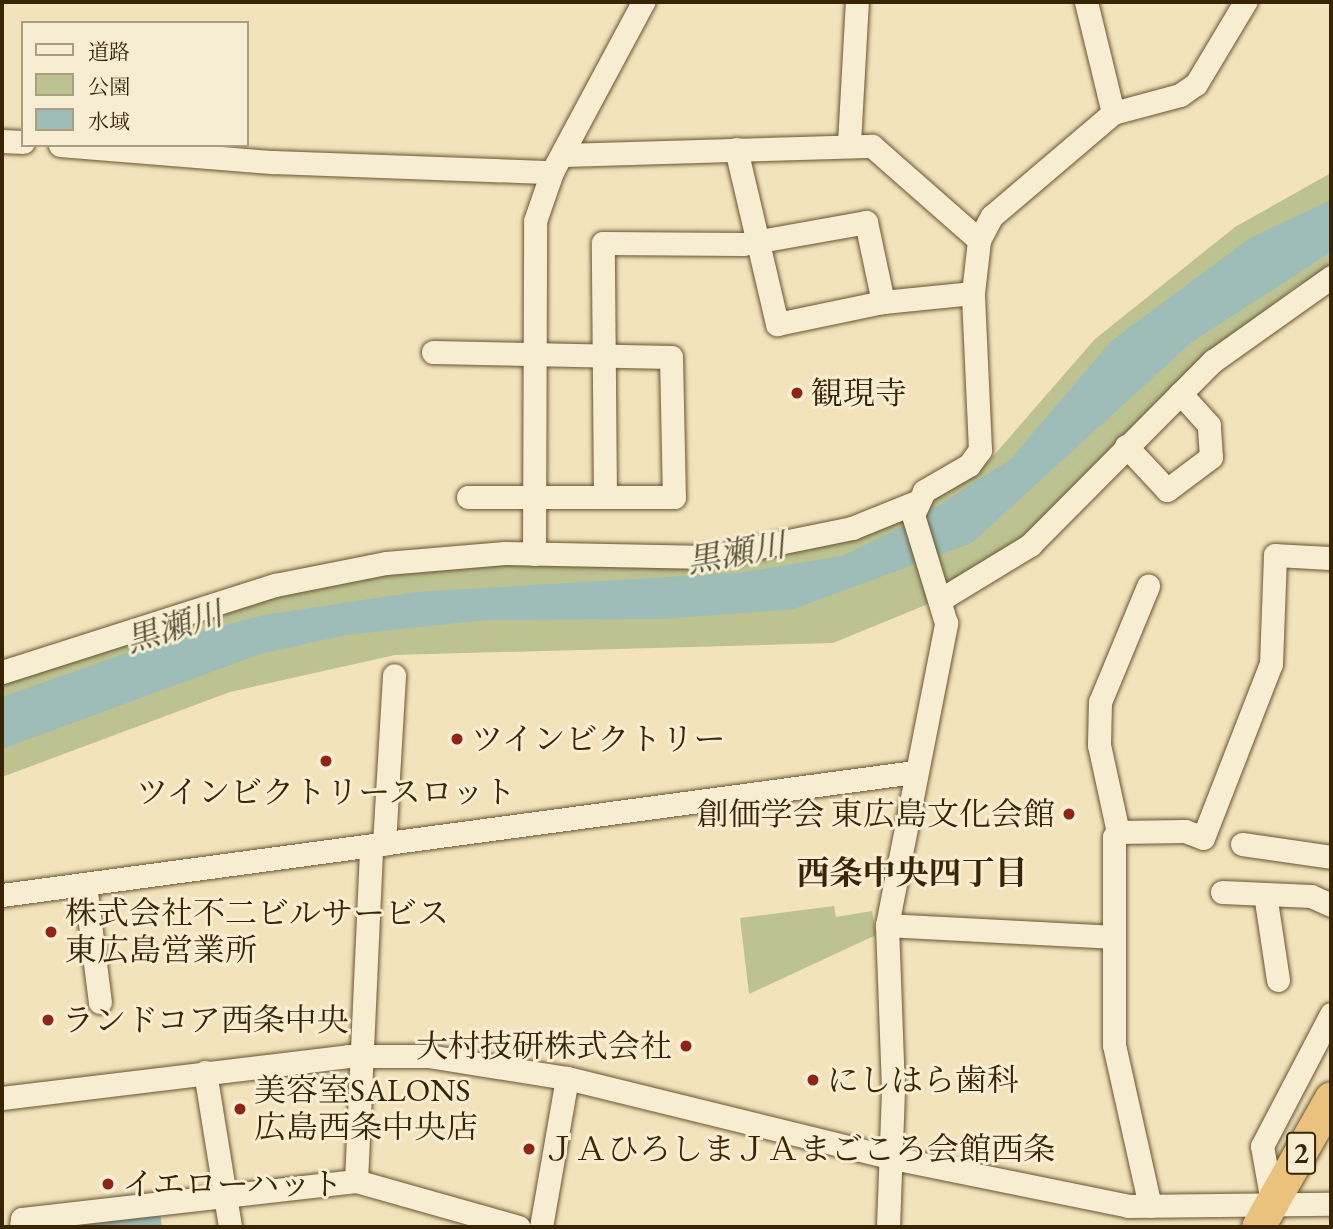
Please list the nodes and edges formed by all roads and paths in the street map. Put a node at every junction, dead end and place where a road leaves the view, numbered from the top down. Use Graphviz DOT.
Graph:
graph roads {
  1 [pos="643,2"];
  2 [pos="858,2"];
  3 [pos="1086,2"];
  4 [pos="1245,2"];
  5 [pos="1112,113"];
  6 [pos="2,141"];
  7 [pos="21,142"];
  8 [pos="849,143"];
  9 [pos="85,147"];
  10 [pos="736,149"];
  11 [pos="559,164"];
  12 [pos="979,240"];
  13 [pos="755,242"];
  14 [pos="1331,277"];
  15 [pos="973,293"];
  16 [pos="883,302"];
  17 [pos="433,352"];
  18 [pos="537,354"];
  19 [pos="603,356"];
  20 [pos="1180,393"];
  21 [pos="1126,446"];
  22 [pos="468,497"];
  23 [pos="605,497"];
  24 [pos="535,498"];
  25 [pos="913,509"];
  26 [pos="534,554"];
  27 [pos="1331,558"];
  28 [pos="1147,586"];
  29 [pos="943,598"];
  30 [pos="2,672"];
  31 [pos="394,675"];
  32 [pos="914,772"];
  33 [pos="1118,832"];
  34 [pos="1242,844"];
  35 [pos="377,845"];
  36 [pos="1331,857"];
  37 [pos="85,884"];
  38 [pos="1222,892"];
  39 [pos="1265,894"];
  40 [pos="2,895"];
  41 [pos="1331,905"];
  42 [pos="887,925"];
  43 [pos="1114,937"];
  44 [pos="1278,980"];
  45 [pos="100,1002"];
  46 [pos="1331,1014"];
  47 [pos="363,1056"];
  48 [pos="205,1072"];
  49 [pos="567,1078"];
  50 [pos="2,1098"];
  51 [pos="1331,1098"];
  52 [pos="888,1157"];
  53 [pos="356,1181"];
  54 [pos="226,1197"];
  55 [pos="1331,1204"];
  56 [pos="1150,1206"];
  57 [pos="1268,1221"];
  58 [pos="21,1227"];
  59 [pos="230,1227"];
  60 [pos="519,1227"];
  61 [pos="541,1227"];
  62 [pos="888,1227"];
  1 -- 11 [label="street"];
  2 -- 8 [label="street"];
  3 -- 5 [label="street"];
  4 -- 5 [label="street"];
  5 -- 12 [label="street"];
  6 -- 7 [label="street"];
  8 -- 10 [label="street"];
  8 -- 12 [label="street"];
  9 -- 11 [label="street"];
  10 -- 11 [label="street"];
  10 -- 13 [label="street"];
  11 -- 18 [label="street"];
  12 -- 15 [label="street"];
  13 -- 16 [label="street"];
  13 -- 16 [label="street"];
  13 -- 19 [label="street"];
  14 -- 20 [label="street"];
  15 -- 16 [label="street"];
  15 -- 25 [label="street"];
  17 -- 18 [label="street"];
  18 -- 19 [label="street"];
  18 -- 24 [label="street"];
  19 -- 23 [label="street"];
  19 -- 23 [label="street"];
  20 -- 21 [label="street"];
  20 -- 21 [label="street"];
  21 -- 29 [label="street"];
  22 -- 24 [label="street"];
  23 -- 24 [label="street"];
  24 -- 26 [label="street"];
  25 -- 26 [label="street"];
  25 -- 29 [label="street"];
  26 -- 30 [label="street"];
  27 -- 33 [label="street"];
  28 -- 33 [label="street"];
  29 -- 32 [label="street"];
  31 -- 35 [label="street"];
  32 -- 35 [label="street"];
  32 -- 42 [label="street"];
  33 -- 43 [label="street"];
  34 -- 36 [label="street"];
  35 -- 37 [label="street"];
  35 -- 47 [label="street"];
  37 -- 40 [label="street"];
  37 -- 45 [label="street"];
  38 -- 39 [label="street"];
  39 -- 41 [label="street"];
  39 -- 44 [label="street"];
  42 -- 43 [label="street"];
  42 -- 52 [label="street"];
  43 -- 56 [label="street"];
  46 -- 57 [label="street"];
  47 -- 48 [label="street"];
  47 -- 49 [label="street"];
  47 -- 53 [label="street"];
  48 -- 50 [label="street"];
  48 -- 54 [label="street"];
  49 -- 52 [label="street"];
  49 -- 61 [label="street"];
  51 -- 57 [label="highway, 2"];
  52 -- 56 [label="street"];
  52 -- 62 [label="street"];
  53 -- 54 [label="street"];
  53 -- 60 [label="street"];
  54 -- 58 [label="street"];
  54 -- 59 [label="street"];
  55 -- 57 [label="street"];
  56 -- 57 [label="street"];
}
